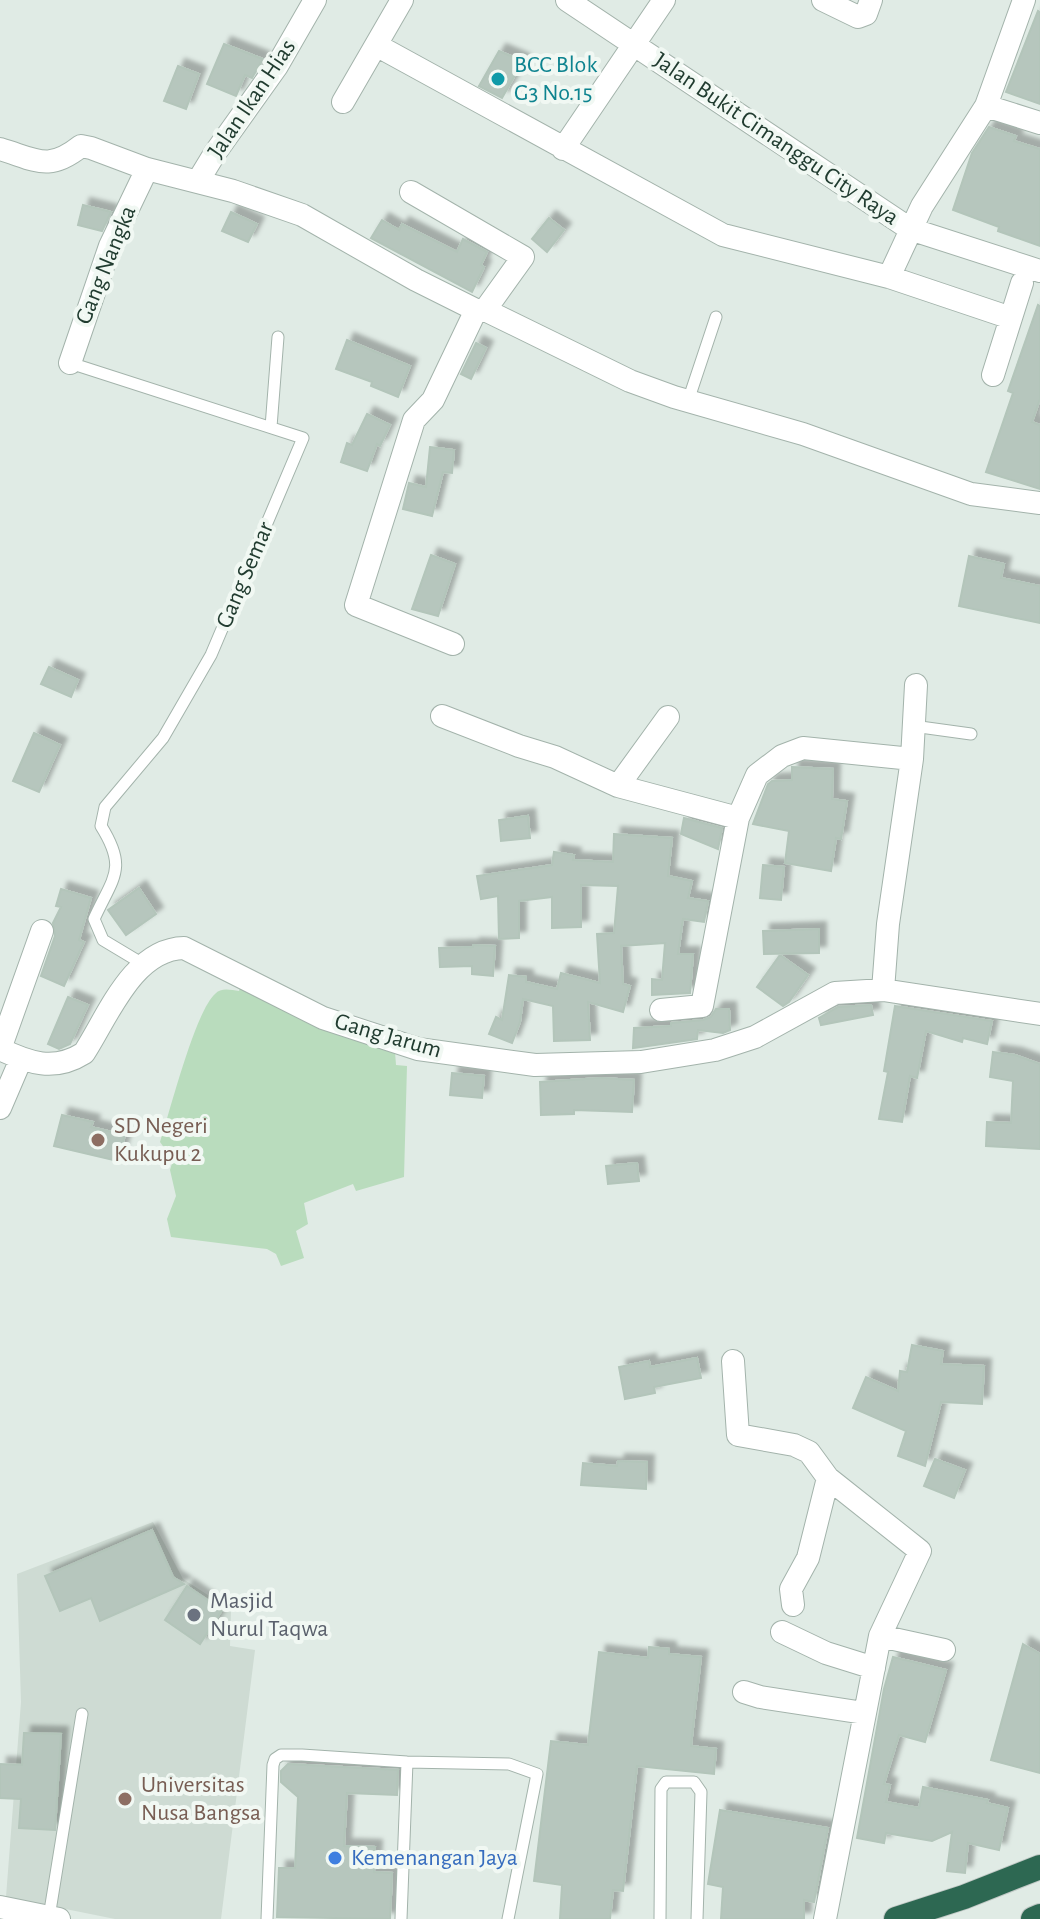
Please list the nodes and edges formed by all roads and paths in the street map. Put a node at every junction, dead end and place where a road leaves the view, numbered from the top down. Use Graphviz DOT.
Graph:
graph roads {
  1 [pos="315,0"];
  2 [pos="402,0"];
  3 [pos="567,0"];
  4 [pos="664,0"];
  5 [pos="823,0"];
  6 [pos="871,0"];
  7 [pos="1024,0"];
  8 [pos="376,45"];
  9 [pos="636,45"];
  10 [pos="343,102"];
  11 [pos="986,106"];
  12 [pos="1040,123"];
  13 [pos="0,149"];
  14 [pos="563,149"];
  15 [pos="147,169"];
  16 [pos="198,181"];
  17 [pos="411,192"];
  18 [pos="910,229"];
  19 [pos="889,277"];
  20 [pos="1031,277"];
  21 [pos="481,310"];
  22 [pos="716,317"];
  23 [pos="1011,318"];
  24 [pos="278,337"];
  25 [pos="70,363"];
  26 [pos="993,375"];
  27 [pos="688,401"];
  28 [pos="271,427"];
  29 [pos="1040,503"];
  30 [pos="453,644"];
  31 [pos="916,685"];
  32 [pos="442,716"];
  33 [pos="668,717"];
  34 [pos="913,726"];
  35 [pos="971,734"];
  36 [pos="912,759"];
  37 [pos="618,786"];
  38 [pos="738,818"];
  39 [pos="42,931"];
  40 [pos="143,964"];
  41 [pos="883,990"];
  42 [pos="661,1010"];
  43 [pos="1040,1014"];
  44 [pos="7,1052"];
  45 [pos="0,1108"];
  46 [pos="733,1361"];
  47 [pos="828,1478"];
  48 [pos="793,1605"];
  49 [pos="782,1632"];
  50 [pos="880,1636"];
  51 [pos="944,1650"];
  52 [pos="874,1668"];
  53 [pos="744,1692"];
  54 [pos="864,1713"];
  55 [pos="82,1714"];
  56 [pos="407,1762"];
  57 [pos="1040,1867"];
  58 [pos="1040,1883"];
  59 [pos="0,1907"];
  60 [pos="1040,1916"];
  61 [pos="54,1918"];
  62 [pos="267,1919"];
  63 [pos="401,1919"];
  64 [pos="508,1919"];
  65 [pos="660,1919"];
  66 [pos="697,1919"];
  67 [pos="825,1919"];
  68 [pos="896,1919"];
  69 [pos="940,1919"];
  70 [pos="1033,1919"];
  1 -- 16 [label="street, Jalan Ikan Hias"];
  2 -- 8 [label="street"];
  3 -- 9 [label="street, Jalan Bukit Cimanggu City Raya"];
  4 -- 9 [label="street"];
  5 -- 6 [label="street"];
  7 -- 11 [label="street"];
  8 -- 10 [label="street"];
  8 -- 14 [label="street"];
  9 -- 14 [label="street"];
  9 -- 18 [label="street, Jalan Bukit Cimanggu City Raya"];
  11 -- 12 [label="street"];
  11 -- 18 [label="street"];
  13 -- 15 [label="street, Jalan Ikan Hias"];
  14 -- 19 [label="street"];
  15 -- 16 [label="street, Jalan Ikan Hias"];
  15 -- 25 [label="street, Gang Nangka"];
  16 -- 21 [label="street"];
  17 -- 21 [label="street"];
  18 -- 19 [label="street"];
  18 -- 20 [label="street, Jalan Bukit Cimanggu City Raya"];
  19 -- 23 [label="street"];
  20 -- 23 [label="street"];
  21 -- 27 [label="street"];
  21 -- 30 [label="street"];
  22 -- 27 [label="lane"];
  23 -- 26 [label="street"];
  24 -- 28 [label="lane"];
  25 -- 28 [label="lane, Gang Semar"];
  27 -- 29 [label="street"];
  28 -- 40 [label="lane, Gang Semar"];
  31 -- 34 [label="street"];
  32 -- 37 [label="street"];
  33 -- 37 [label="street"];
  34 -- 35 [label="lane"];
  34 -- 36 [label="street"];
  36 -- 38 [label="street"];
  36 -- 41 [label="street"];
  37 -- 38 [label="street"];
  38 -- 42 [label="street"];
  39 -- 44 [label="street"];
  40 -- 41 [label="street, Gang Jarum"];
  40 -- 44 [label="street"];
  41 -- 43 [label="street, Gang Jarum"];
  44 -- 45 [label="street"];
  46 -- 47 [label="street"];
  47 -- 48 [label="street"];
  47 -- 50 [label="street"];
  49 -- 52 [label="street"];
  50 -- 51 [label="street"];
  50 -- 52 [label="street"];
  52 -- 54 [label="street"];
  53 -- 54 [label="street"];
  54 -- 67 [label="street"];
  55 -- 61 [label="lane"];
  56 -- 62 [label="lane"];
  56 -- 63 [label="lane"];
  56 -- 64 [label="lane"];
  57 -- 68 [label="highway"];
  58 -- 69 [label="highway"];
  59 -- 61 [label="street"];
  60 -- 70 [label="highway"];
  65 -- 66 [label="lane"];
}
